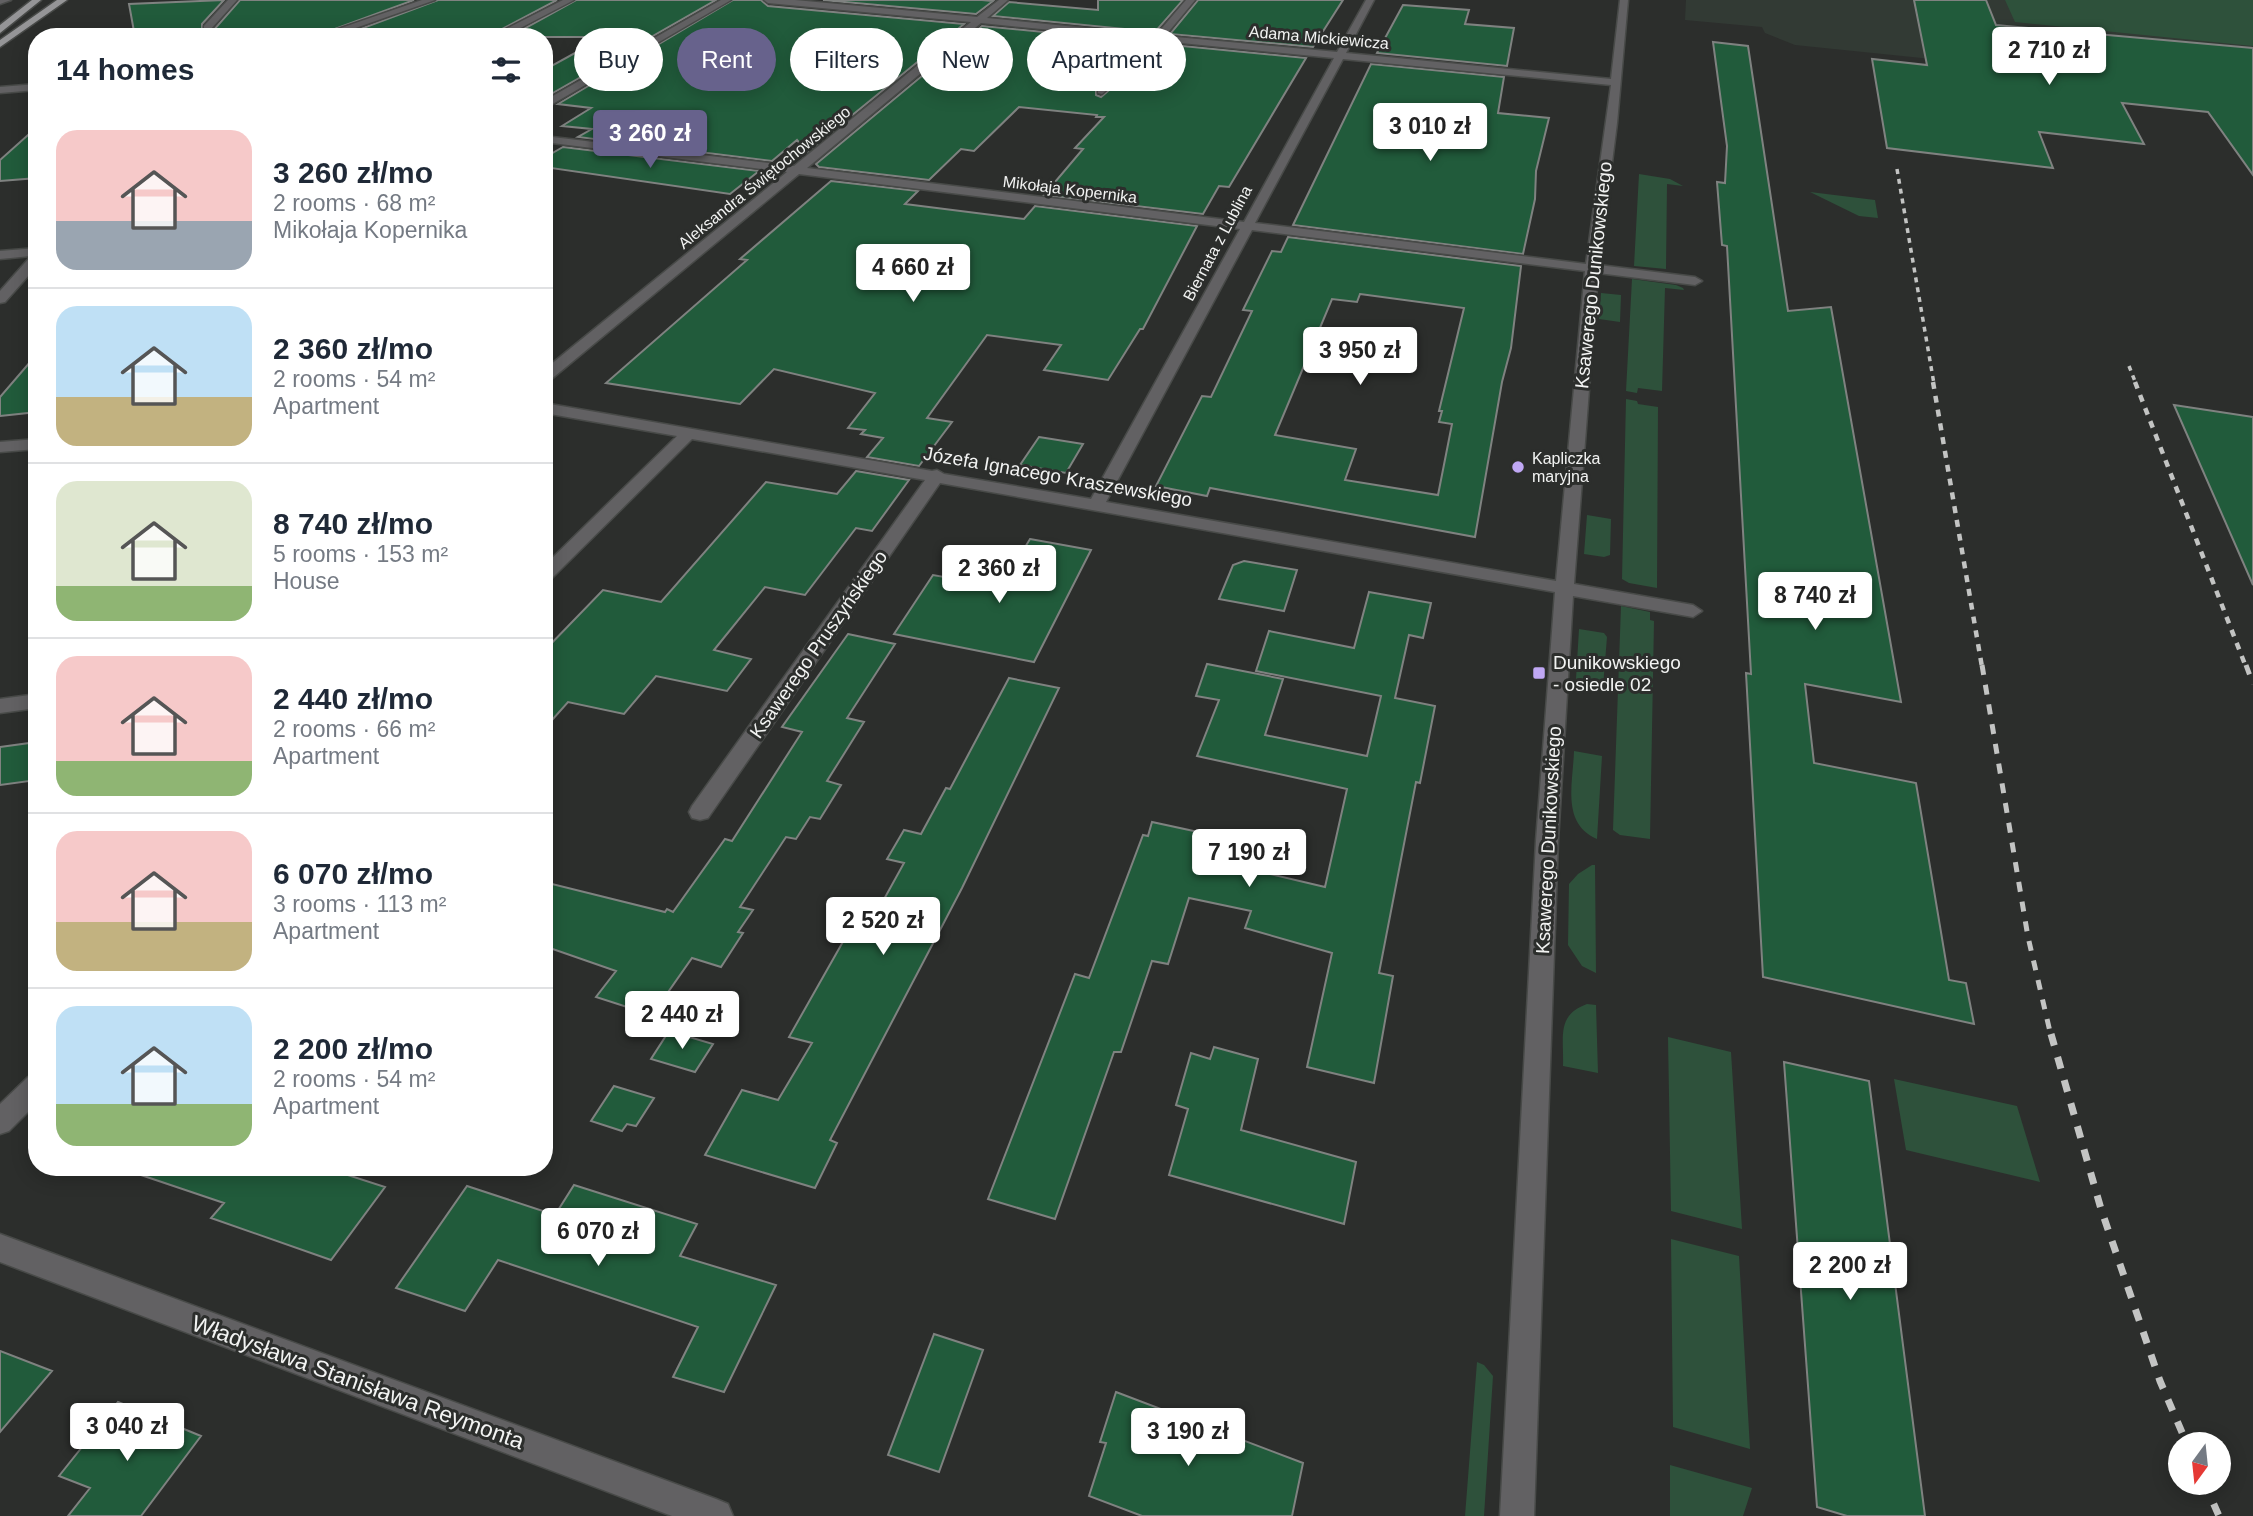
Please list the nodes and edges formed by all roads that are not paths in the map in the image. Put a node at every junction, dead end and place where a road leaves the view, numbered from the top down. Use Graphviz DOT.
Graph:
graph roads {
  1 [pos="7,0"];
  2 [pos="37,0"];
  3 [pos="63,0"];
  4 [pos="233,0"];
  5 [pos="431,0"];
  6 [pos="570,0"];
  7 [pos="727,0"];
  8 [pos="768,0"];
  9 [pos="1004,0"];
  10 [pos="1191,0"];
  11 [pos="1370,0"];
  12 [pos="1624,0"];
  13 [pos="0,1"];
  14 [pos="980,20"];
  15 [pos="207,28"];
  16 [pos="347,28"];
  17 [pos="513,28"];
  18 [pos="1064,28"];
  19 [pos="1166,28"];
  20 [pos="0,30"];
  21 [pos="1186,40"];
  22 [pos="0,44"];
  23 [pos="1341,55"];
  24 [pos="1616,82"];
  25 [pos="28,88"];
  26 [pos="0,90"];
  27 [pos="553,101"];
  28 [pos="553,140"];
  29 [pos="797,170"];
  30 [pos="1245,227"];
  31 [pos="28,253"];
  32 [pos="0,255"];
  33 [pos="28,268"];
  34 [pos="1591,269"];
  35 [pos="1695,281"];
  36 [pos="0,299"];
  37 [pos="553,370"];
  38 [pos="553,410"];
  39 [pos="688,434"];
  40 [pos="28,445"];
  41 [pos="0,447"];
  42 [pos="937,475"];
  43 [pos="1097,504"];
  44 [pos="553,567"];
  45 [pos="1564,589"];
  46 [pos="1693,611"];
  47 [pos="28,702"];
  48 [pos="0,706"];
  49 [pos="700,812"];
  50 [pos="28,1094"];
  51 [pos="0,1122"];
  52 [pos="0,1248"];
  53 [pos="716,1516"];
  54 [pos="1517,1516"];
  1 -- 13 [label="street"];
  2 -- 20 [label="main road"];
  3 -- 22 [label="main road"];
  4 -- 15 [label="street"];
  5 -- 16 [label="street"];
  6 -- 17 [label="street"];
  7 -- 27 [label="street"];
  8 -- 14 [label="street, Adama Mickiewicza"];
  9 -- 14 [label="street, Aleksandra Świętochowskiego"];
  10 -- 19 [label="street"];
  11 -- 23 [label="street, Biernata z Lublina"];
  12 -- 24 [label="street, Ksawerego Dunikowskiego"];
  14 -- 18 [label="street, Adama Mickiewicza"];
  14 -- 29 [label="street, Aleksandra Świętochowskiego"];
  21 -- 23 [label="street, Adama Mickiewicza"];
  23 -- 24 [label="street, Adama Mickiewicza"];
  23 -- 30 [label="street, Biernata z Lublina"];
  24 -- 34 [label="street, Ksawerego Dunikowskiego"];
  25 -- 26 [label="street"];
  28 -- 29 [label="street, Mikołaja Kopernika"];
  29 -- 30 [label="street, Mikołaja Kopernika"];
  29 -- 37 [label="street, Aleksandra Świętochowskiego"];
  30 -- 34 [label="street, Mikołaja Kopernika"];
  30 -- 43 [label="street, Biernata z Lublina"];
  31 -- 32 [label="street"];
  33 -- 36 [label="street"];
  34 -- 35 [label="street, Mikołaja Kopernika"];
  34 -- 45 [label="street, Ksawerego Dunikowskiego"];
  38 -- 39 [label="street, Józefa Ignacego Kraszewskiego"];
  39 -- 42 [label="street, Józefa Ignacego Kraszewskiego"];
  39 -- 44 [label="street"];
  40 -- 41 [label="street"];
  42 -- 43 [label="street, Józefa Ignacego Kraszewskiego"];
  42 -- 49 [label="street, Ksawerego Pruszyńskiego"];
  43 -- 45 [label="street, Józefa Ignacego Kraszewskiego"];
  45 -- 46 [label="street, Józefa Ignacego Kraszewskiego"];
  45 -- 54 [label="street, Ksawerego Dunikowskiego"];
  47 -- 48 [label="street"];
  50 -- 51 [label="street"];
  52 -- 53 [label="street, Władysława Stanisława Reymonta"];
}
